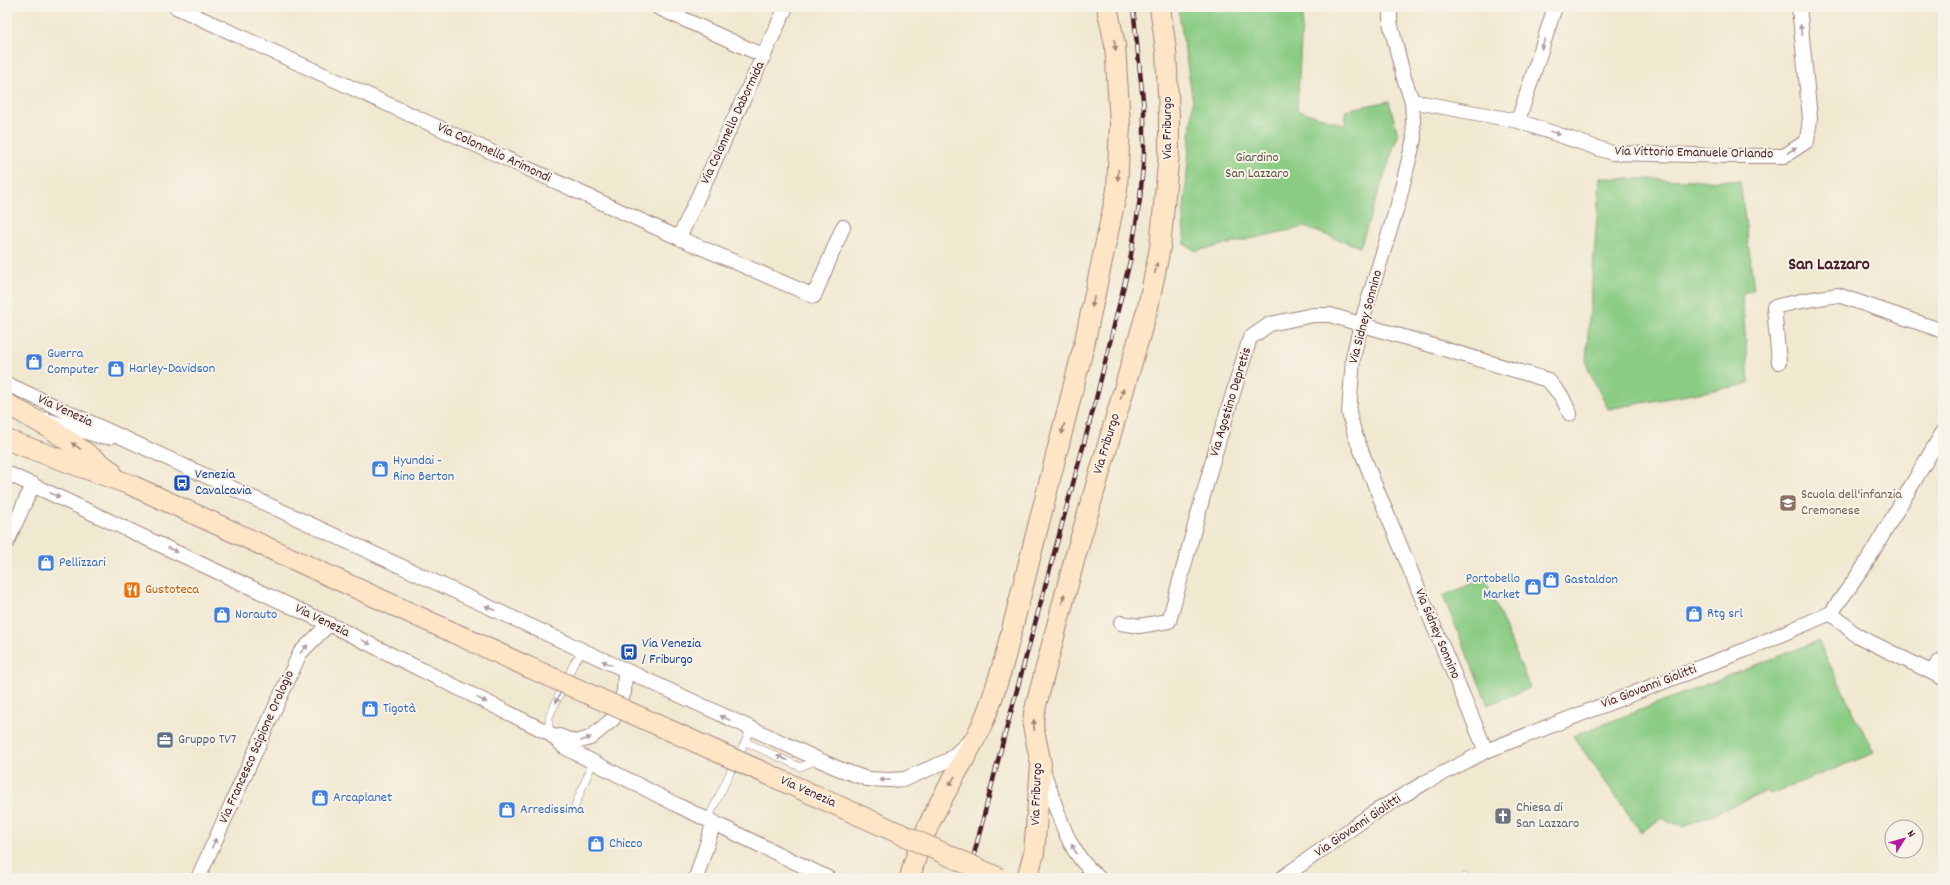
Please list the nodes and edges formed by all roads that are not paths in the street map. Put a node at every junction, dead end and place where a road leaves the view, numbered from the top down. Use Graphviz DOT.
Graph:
graph roads {
  1 [pos="176,7"];
  2 [pos="657,7"];
  3 [pos="786,7"];
  4 [pos="1107,7"];
  5 [pos="1160,7"];
  6 [pos="1390,7"];
  7 [pos="1555,7"];
  8 [pos="1799,7"];
  9 [pos="764,56"];
  10 [pos="1412,101"];
  11 [pos="1518,121"];
  12 [pos="843,226"];
  13 [pos="679,238"];
  14 [pos="1361,324"];
  15 [pos="1943,331"];
  16 [pos="1779,362"];
  17 [pos="7,384"];
  18 [pos="7,404"];
  19 [pos="1570,414"];
  20 [pos="28,415"];
  21 [pos="1943,432"];
  22 [pos="124,437"];
  23 [pos="7,440"];
  24 [pos="7,473"];
  25 [pos="33,484"];
  26 [pos="131,485"];
  27 [pos="7,542"];
  28 [pos="1831,613"];
  29 [pos="1121,623"];
  30 [pos="329,624"];
  31 [pos="583,652"];
  32 [pos="1943,660"];
  33 [pos="625,672"];
  34 [pos="1937,675"];
  35 [pos="548,733"];
  36 [pos="977,734"];
  37 [pos="748,735"];
  38 [pos="1486,751"];
  39 [pos="593,762"];
  40 [pos="1040,764"];
  41 [pos="574,808"];
  42 [pos="711,821"];
  43 [pos="1285,877"];
  44 [pos="198,878"];
  45 [pos="696,878"];
  46 [pos="828,878"];
  47 [pos="910,878"];
  48 [pos="999,878"];
  49 [pos="1027,878"];
  50 [pos="1099,878"];
  1 -- 13 [label="street, Via Colonnello Arimondi"];
  2 -- 9 [label="street"];
  3 -- 9 [label="street, Via Colonnello Dabormida"];
  4 -- 36 [label="street, one-way"];
  40 -- 5 [label="street, Via Friburgo, one-way"];
  6 -- 10 [label="street, Via Sidney Sonnino"];
  7 -- 11 [label="street, one-way"];
  11 -- 8 [label="street, Via Vittorio Emanuele Orlando, one-way"];
  9 -- 13 [label="street, Via Colonnello Dabormida"];
  10 -- 11 [label="street, Via Vittorio Emanuele Orlando"];
  10 -- 14 [label="street, Via Sidney Sonnino"];
  12 -- 13 [label="street, Via Colonnello Arimondi"];
  14 -- 19 [label="street, Via Agostino Depretis"];
  14 -- 29 [label="street, Via Agostino Depretis"];
  14 -- 38 [label="street, Via Sidney Sonnino"];
  15 -- 16 [label="street"];
  17 -- 22 [label="street, Via Venezia"];
  18 -- 20 [label="street, Via Venezia"];
  20 -- 22 [label="street, Via Venezia"];
  26 -- 20 [label="street, Via Venezia, one-way"];
  21 -- 28 [label="street"];
  31 -- 22 [label="street, Via Venezia, one-way"];
  23 -- 26 [label="street, Via Venezia"];
  24 -- 25 [label="street, Via Venezia"];
  25 -- 27 [label="street"];
  25 -- 30 [label="street, Via Venezia, one-way"];
  26 -- 48 [label="street, Via Venezia, bridge"];
  28 -- 34 [label="street"];
  28 -- 38 [label="street, Via Giovanni Giolitti"];
  30 -- 35 [label="street, Via Venezia, one-way"];
  44 -- 30 [label="street, Via Francesco Scipione Orologio, one-way"];
  33 -- 31 [label="street, Via Venezia, one-way"];
  31 -- 35 [label="lane, one-way"];
  32 -- 34 [label="street"];
  35 -- 33 [label="street, Via Venezia, one-way"];
  37 -- 33 [label="street, Via Venezia, one-way"];
  35 -- 39 [label="street, Via Venezia"];
  36 -- 37 [label="street, Via Venezia, one-way"];
  36 -- 47 [label="street, one-way"];
  37 -- 42 [label="lane"];
  38 -- 43 [label="street, Via Giovanni Giolitti"];
  39 -- 41 [label="lane"];
  39 -- 42 [label="street, Via Venezia"];
  40 -- 49 [label="street, Via Friburgo"];
  50 -- 40 [label="street, one-way"];
  42 -- 45 [label="street"];
  42 -- 46 [label="street, Via Venezia"];
}
